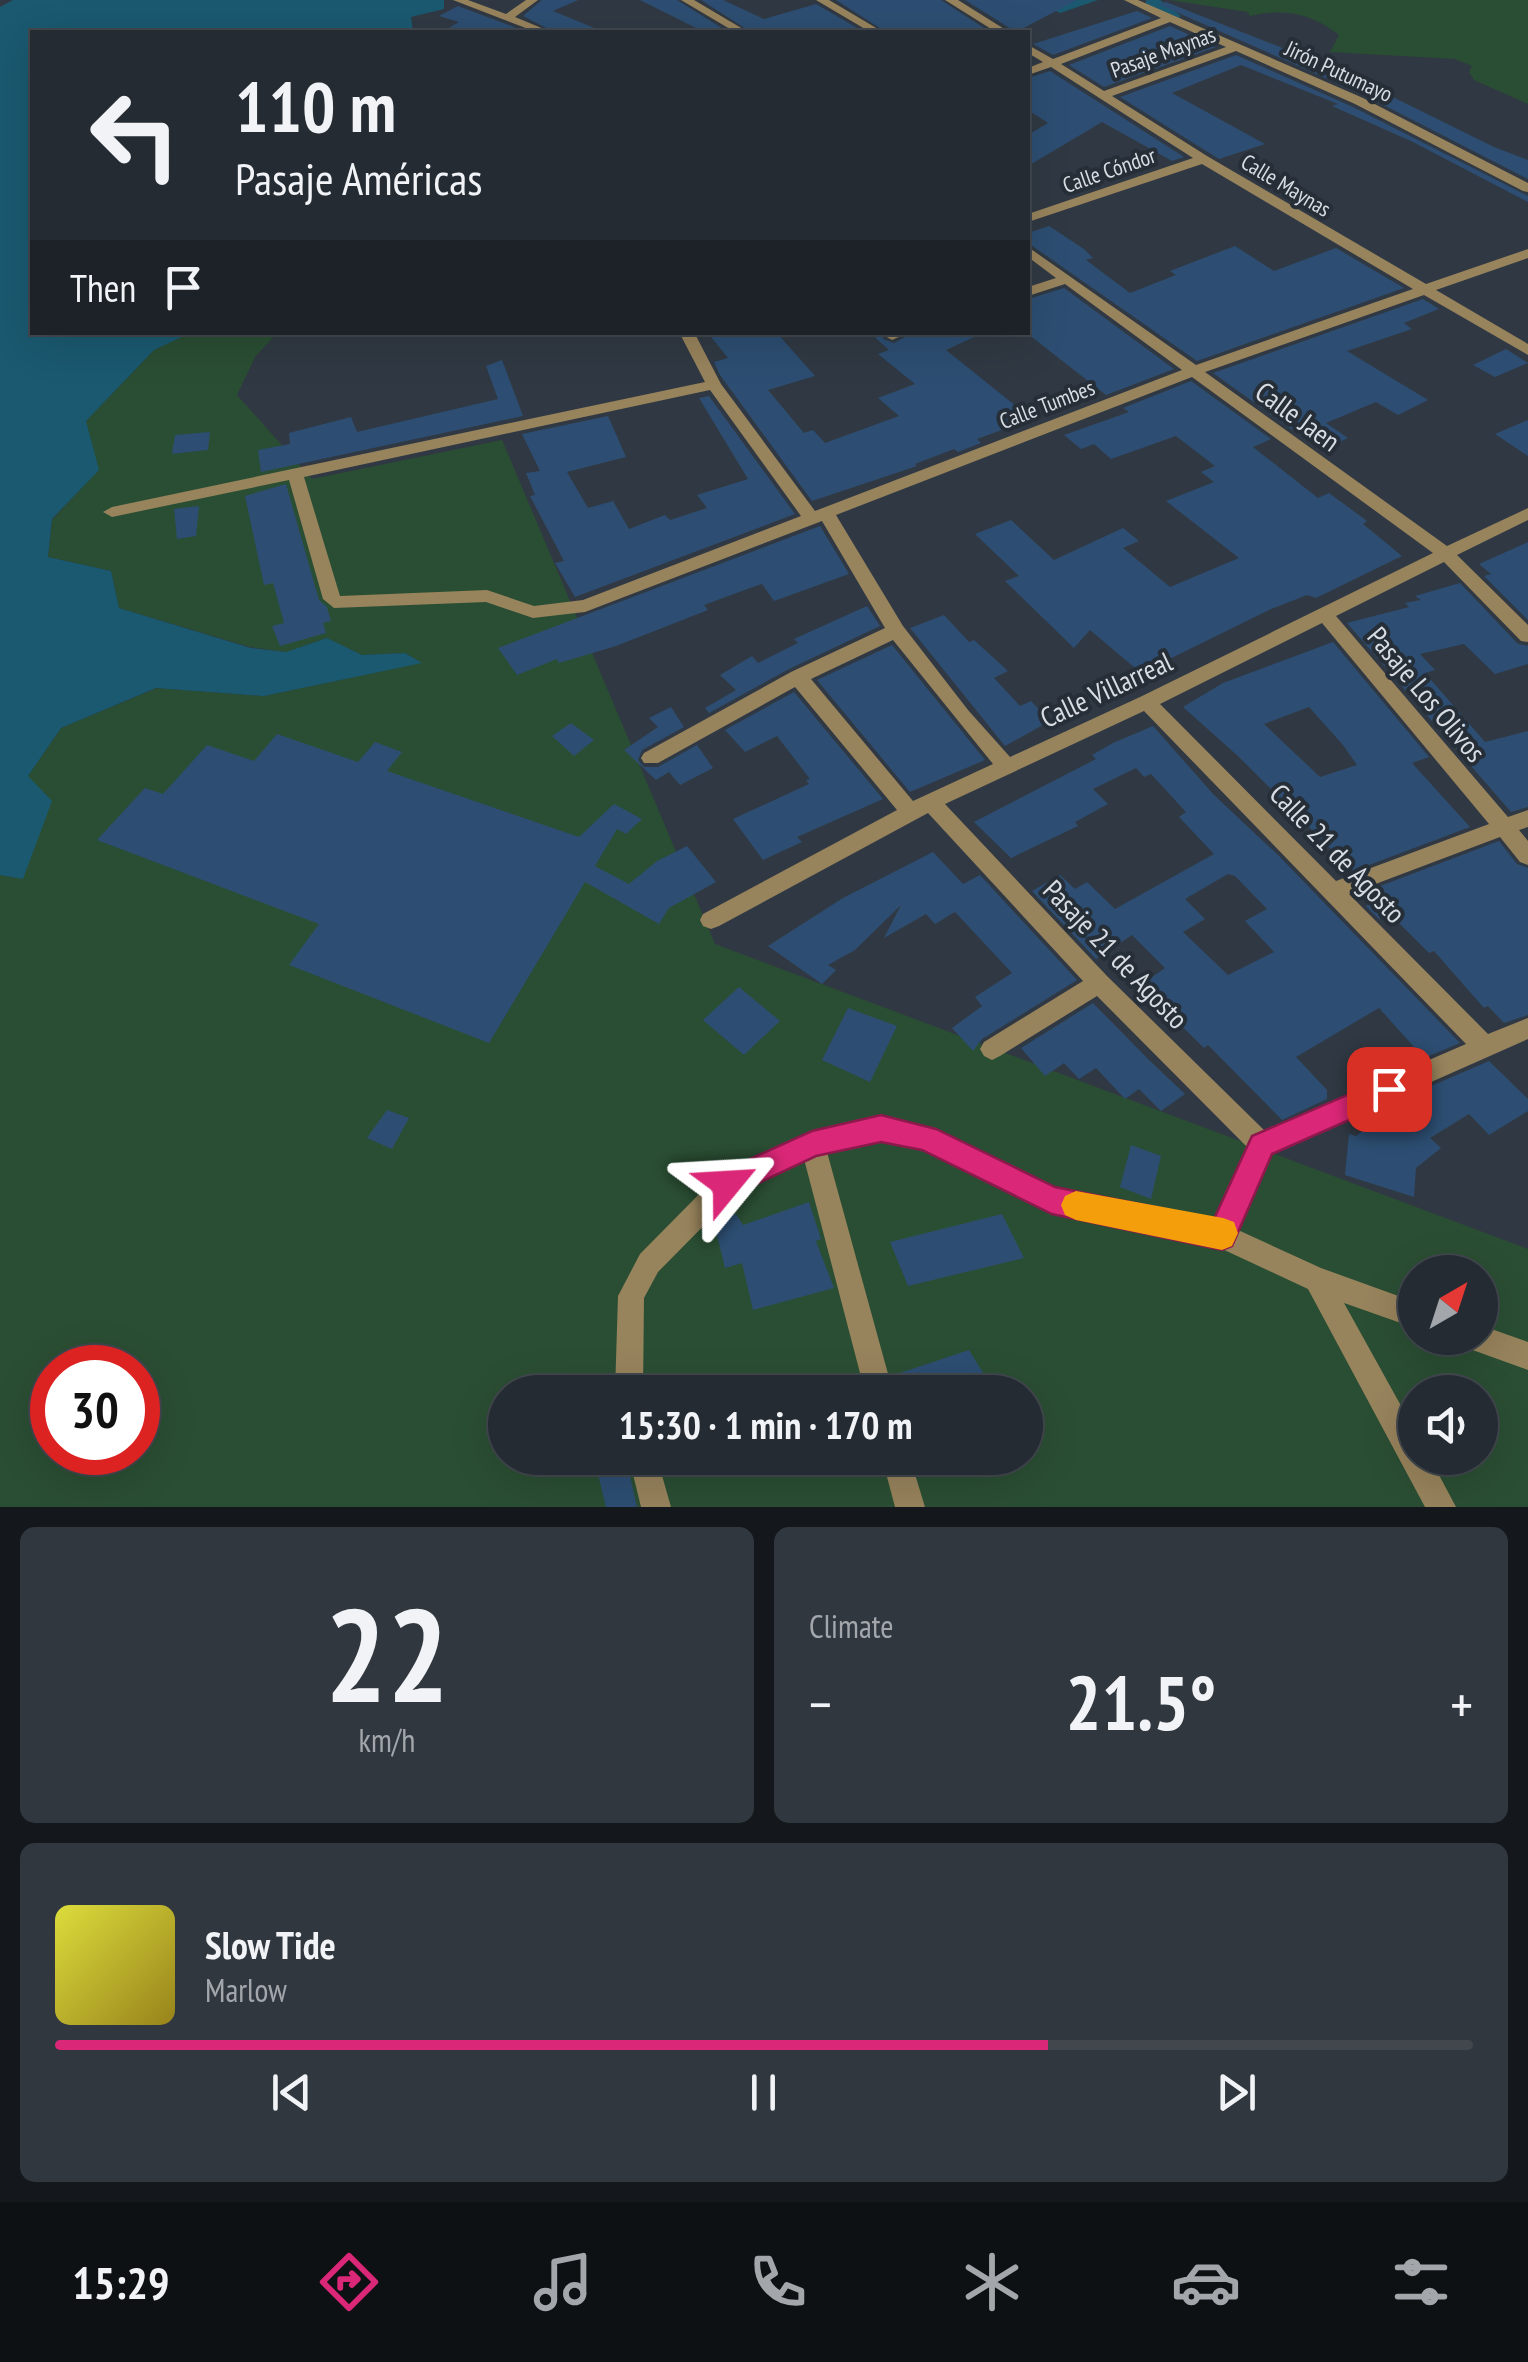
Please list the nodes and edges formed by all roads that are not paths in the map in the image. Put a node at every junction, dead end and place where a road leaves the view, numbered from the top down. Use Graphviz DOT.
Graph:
graph roads {
  1 [pos="458,0"];
  2 [pos="533,0"];
  3 [pos="686,0"];
  4 [pos="820,0"];
  5 [pos="950,0"];
  6 [pos="1130,0"];
  7 [pos="508,17"];
  8 [pos="1169,20"];
  9 [pos="540,30"];
  10 [pos="738,30"];
  11 [pos="873,30"];
  12 [pos="1000,30"];
  13 [pos="1237,47"];
  14 [pos="1030,49"];
  15 [pos="1054,64"];
  16 [pos="1030,71"];
  17 [pos="1103,95"];
  18 [pos="1203,159"];
  19 [pos="1528,188"];
  20 [pos="1030,217"];
  21 [pos="1030,252"];
  22 [pos="1528,252"];
  23 [pos="1067,279"];
  24 [pos="1421,289"];
  25 [pos="1030,291"];
  26 [pos="688,335"];
  27 [pos="1528,350"];
  28 [pos="1193,370"];
  29 [pos="714,385"];
  30 [pos="295,473"];
  31 [pos="112,512"];
  32 [pos="1528,512"];
  33 [pos="819,516"];
  34 [pos="1444,552"];
  35 [pos="1323,612"];
  36 [pos="896,631"];
  37 [pos="1528,636"];
  38 [pos="798,677"];
  39 [pos="1147,702"];
  40 [pos="651,758"];
  41 [pos="1006,766"];
  42 [pos="920,807"];
  43 [pos="1528,818"];
  44 [pos="1502,828"];
  45 [pos="1528,856"];
  46 [pos="1333,891"];
  47 [pos="711,920"];
  48 [pos="1099,983"];
  49 [pos="1528,1028"];
  50 [pos="1485,1047"];
  51 [pos="992,1050"];
  52 [pos="812,1144"];
  53 [pos="1262,1145"];
  54 [pos="1222,1236"];
  55 [pos="1317,1280"];
  56 [pos="1398,1309"];
  57 [pos="1498,1345"];
  58 [pos="1528,1356"];
  59 [pos="629,1375"];
  60 [pos="874,1375"];
  61 [pos="648,1475"];
  62 [pos="901,1475"];
  63 [pos="656,1507"];
  64 [pos="910,1507"];
  65 [pos="1442,1507"];
  1 -- 7 [label="street"];
  2 -- 7 [label="street"];
  3 -- 10 [label="street"];
  4 -- 11 [label="street"];
  5 -- 12 [label="street"];
  6 -- 8 [label="street, Jirón Putumayo"];
  7 -- 9 [label="street"];
  8 -- 13 [label="street, Jirón Putumayo"];
  8 -- 15 [label="street"];
  13 -- 17 [label="street, Pasaje Maynas"];
  13 -- 19 [label="street, Jirón Putumayo"];
  14 -- 15 [label="street, Calle Maynas"];
  15 -- 16 [label="street"];
  15 -- 17 [label="street, Calle Maynas"];
  17 -- 18 [label="street, Calle Maynas"];
  18 -- 20 [label="street, Calle Cóndor"];
  18 -- 24 [label="street, Calle Maynas"];
  21 -- 23 [label="street, Calle Jaen"];
  22 -- 24 [label="street, Calle Tumbes"];
  23 -- 25 [label="street"];
  23 -- 28 [label="street, Calle Jaen"];
  24 -- 27 [label="street, Calle Maynas"];
  24 -- 28 [label="street, Calle Tumbes"];
  26 -- 29 [label="street"];
  28 -- 33 [label="street, Calle Tumbes"];
  28 -- 34 [label="street, Calle Jaen"];
  29 -- 30 [label="street"];
  29 -- 33 [label="street"];
  30 -- 31 [label="street"];
  30 -- 33 [label="street, Calle Tumbes"];
  32 -- 34 [label="street, Calle Villarreal"];
  33 -- 36 [label="street"];
  34 -- 35 [label="street, Calle Villarreal"];
  34 -- 37 [label="street, Calle Jaen"];
  35 -- 39 [label="street, Calle Villarreal"];
  35 -- 44 [label="street, Pasaje Los Olivos"];
  36 -- 38 [label="street"];
  36 -- 41 [label="street"];
  38 -- 40 [label="street"];
  38 -- 42 [label="street, Pasaje 21 de Agosto"];
  39 -- 41 [label="street, Calle Villarreal"];
  39 -- 46 [label="street, Calle 21 de Agosto"];
  41 -- 42 [label="street, Calle Villarreal"];
  42 -- 47 [label="street, Calle Villarreal"];
  42 -- 48 [label="street, Pasaje 21 de Agosto"];
  43 -- 44 [label="street"];
  44 -- 45 [label="street, Pasaje Los Olivos"];
  44 -- 46 [label="street"];
  46 -- 50 [label="street, Calle 21 de Agosto"];
  48 -- 51 [label="street"];
  48 -- 53 [label="street, Pasaje 21 de Agosto"];
  49 -- 50 [label="street"];
  50 -- 53 [label="street"];
  52 -- 54 [label="street"];
  52 -- 59 [label="street"];
  52 -- 60 [label="street"];
  53 -- 54 [label="street"];
  54 -- 55 [label="street"];
  55 -- 56 [label="street"];
  55 -- 65 [label="street"];
  57 -- 58 [label="street"];
  61 -- 63 [label="street"];
  62 -- 64 [label="street"];
}
